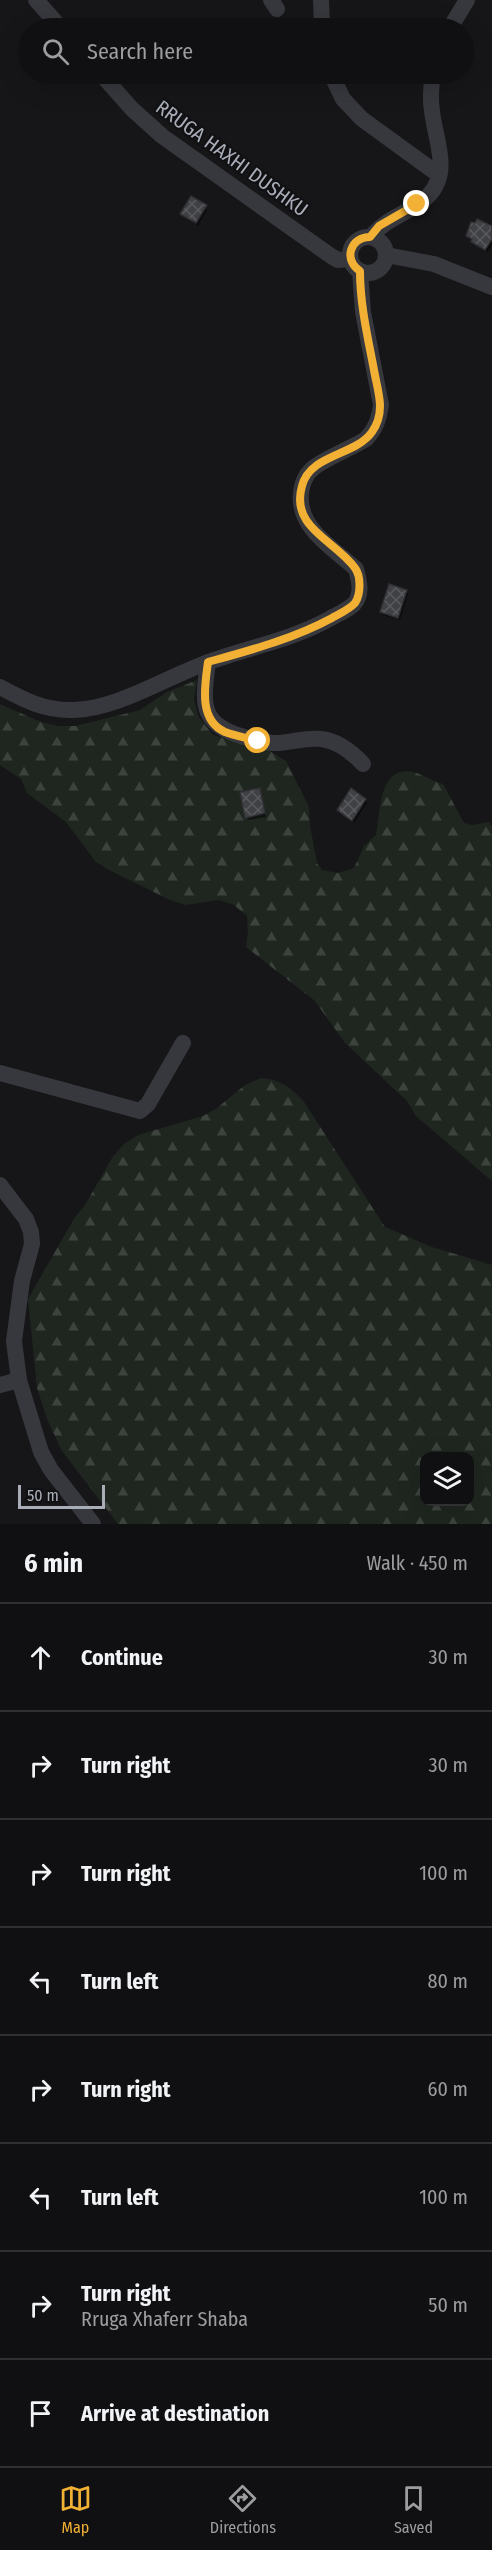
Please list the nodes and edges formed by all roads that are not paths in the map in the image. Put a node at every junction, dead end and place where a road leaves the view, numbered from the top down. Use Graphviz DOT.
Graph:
graph roads {
  1 [pos="36,0"];
  2 [pos="321,0"];
  3 [pos="467,0"];
  4 [pos="52,18"];
  5 [pos="322,18"];
  6 [pos="456,18"];
  7 [pos="110,84"];
  8 [pos="336,84"];
  9 [pos="433,84"];
  10 [pos="439,175"];
  11 [pos="370,237"];
  12 [pos="386,255"];
  13 [pos="355,265"];
  14 [pos="492,287"];
  15 [pos="208,662"];
  16 [pos="0,687"];
  17 [pos="363,764"];
  18 [pos="183,1043"];
  19 [pos="0,1073"];
  20 [pos="0,1185"];
  21 [pos="19,1380"];
  22 [pos="0,1385"];
  23 [pos="93,1524"];
  1 -- 4 [label="street"];
  2 -- 5 [label="street"];
  3 -- 6 [label="street"];
  7 -- 13 [label="street, RRUGA HAXHI DUSHKU"];
  8 -- 10 [label="street"];
  9 -- 10 [label="street"];
  10 -- 11 [label="street"];
  11 -- 12 [label="street"];
  11 -- 13 [label="street"];
  12 -- 13 [label="street"];
  12 -- 14 [label="street"];
  13 -- 15 [label="street"];
  15 -- 16 [label="street"];
  15 -- 17 [label="street"];
  18 -- 19 [label="street"];
  20 -- 21 [label="street"];
  21 -- 22 [label="street"];
  21 -- 23 [label="street"];
}
